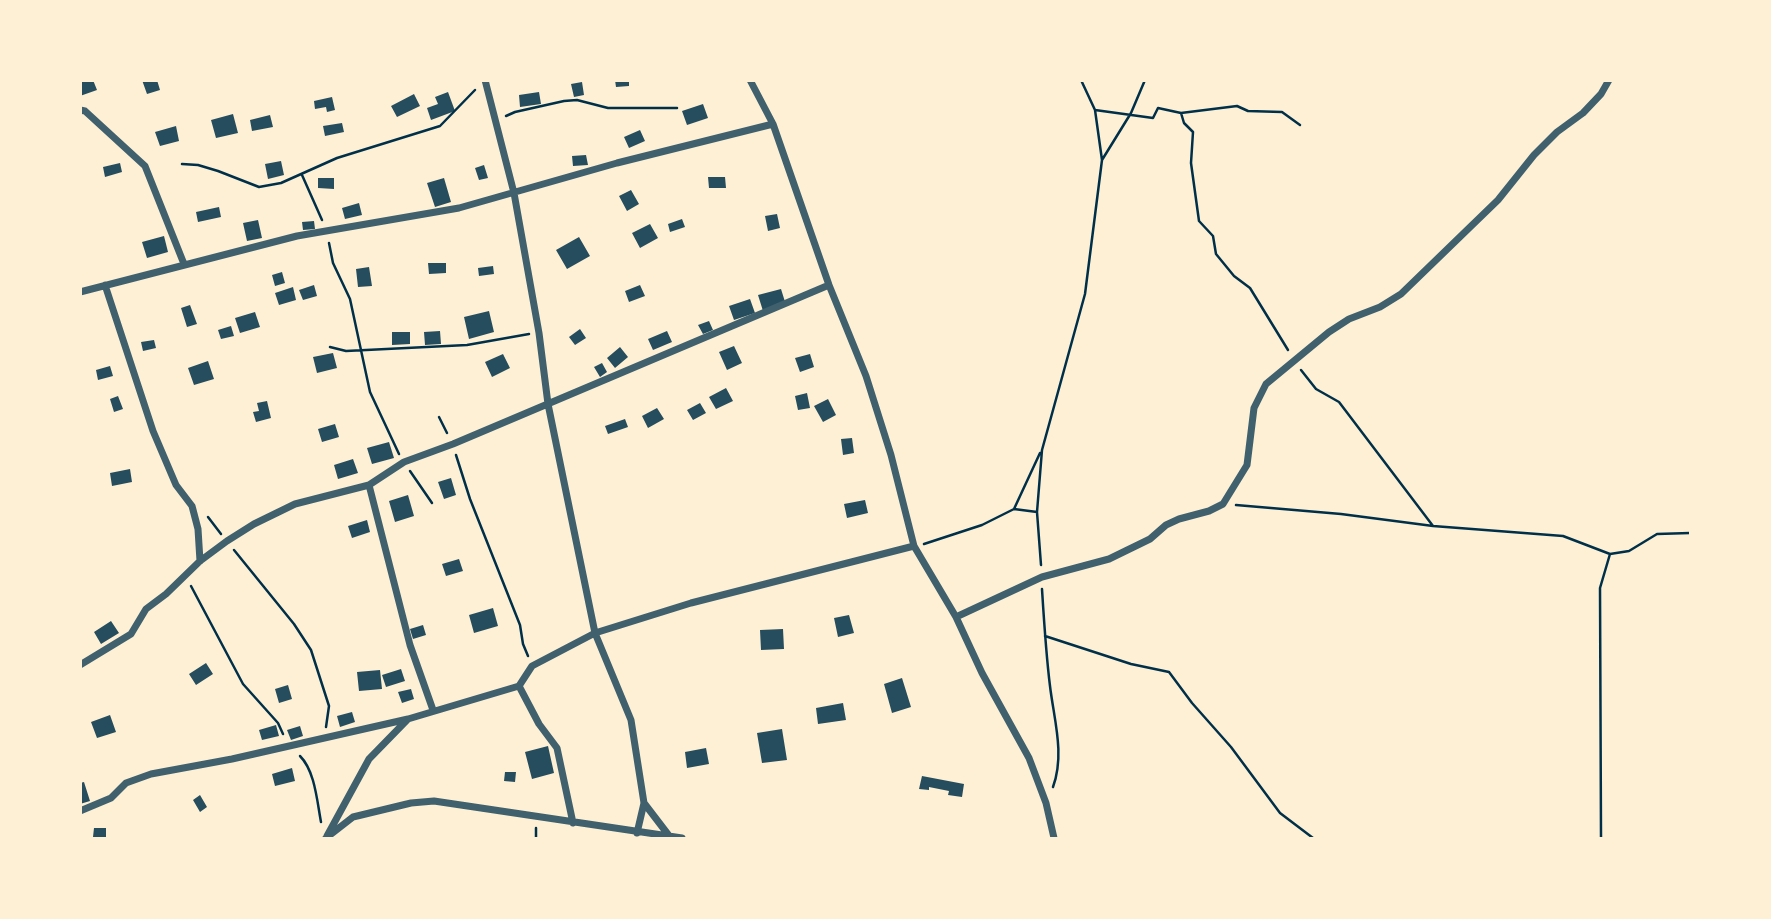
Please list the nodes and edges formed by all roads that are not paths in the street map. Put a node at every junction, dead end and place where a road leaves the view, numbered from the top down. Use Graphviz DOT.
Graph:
graph roads {
  1 [pos="485,80"];
  2 [pos="750,80"];
  3 [pos="1609,80"];
  4 [pos="80,110"];
  5 [pos="773,124"];
  6 [pos="514,193"];
  7 [pos="184,264"];
  8 [pos="105,285"];
  9 [pos="829,285"];
  10 [pos="80,292"];
  11 [pos="548,404"];
  12 [pos="369,485"];
  13 [pos="914,546"];
  14 [pos="200,561"];
  15 [pos="956,617"];
  16 [pos="595,633"];
  17 [pos="80,665"];
  18 [pos="519,686"];
  19 [pos="433,710"];
  20 [pos="408,719"];
  21 [pos="644,803"];
  22 [pos="80,811"];
  23 [pos="573,823"];
  24 [pos="637,833"];
  25 [pos="670,837"];
  26 [pos="326,838"];
  27 [pos="682,838"];
  28 [pos="1054,838"];
  1 -- 6 [label="street"];
  2 -- 5 [label="street"];
  3 -- 15 [label="street"];
  4 -- 7 [label="street"];
  5 -- 6 [label="street"];
  5 -- 9 [label="street"];
  6 -- 7 [label="street"];
  6 -- 11 [label="street"];
  7 -- 8 [label="street"];
  8 -- 10 [label="street"];
  8 -- 14 [label="street"];
  9 -- 11 [label="street"];
  9 -- 13 [label="street"];
  11 -- 12 [label="street"];
  11 -- 16 [label="street"];
  12 -- 14 [label="street"];
  12 -- 19 [label="street"];
  13 -- 15 [label="street"];
  13 -- 16 [label="street"];
  14 -- 17 [label="street"];
  15 -- 28 [label="street"];
  16 -- 18 [label="street"];
  16 -- 21 [label="street"];
  18 -- 19 [label="street"];
  18 -- 23 [label="street"];
  19 -- 20 [label="street"];
  20 -- 22 [label="street"];
  20 -- 26 [label="street"];
  21 -- 24 [label="street"];
  21 -- 25 [label="street"];
  23 -- 24 [label="street"];
  23 -- 26 [label="street"];
  24 -- 25 [label="street"];
  25 -- 27 [label="street"];
}
